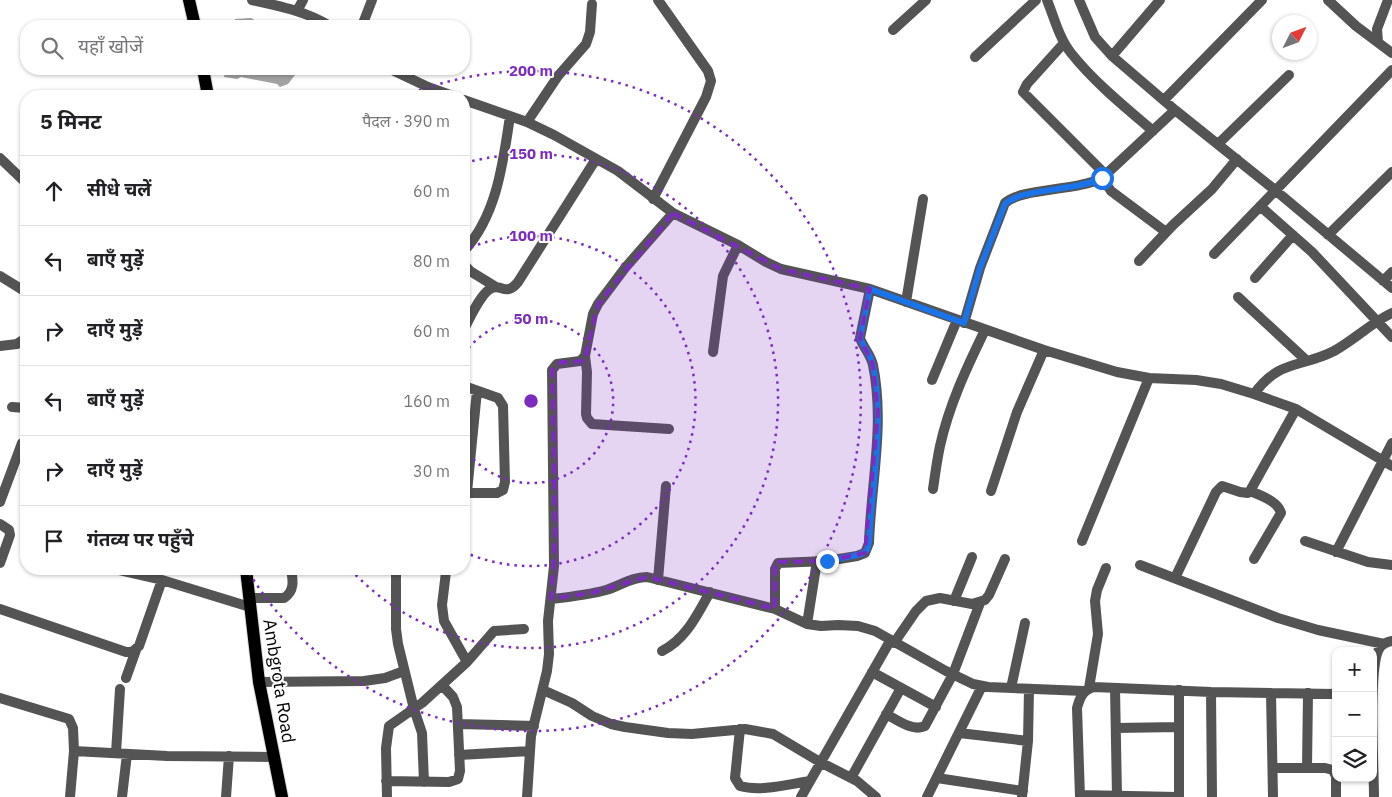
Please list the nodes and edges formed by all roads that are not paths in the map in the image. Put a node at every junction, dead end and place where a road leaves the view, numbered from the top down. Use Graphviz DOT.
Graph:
graph roads {
  1 [pos="252,0"];
  2 [pos="303,0"];
  3 [pos="372,0"];
  4 [pos="658,0"];
  5 [pos="926,0"];
  6 [pos="1036,0"];
  7 [pos="1047,0"];
  8 [pos="1079,0"];
  9 [pos="1160,0"];
  10 [pos="1262,0"];
  11 [pos="1328,0"];
  12 [pos="1388,0"];
  13 [pos="191,1"];
  14 [pos="592,4"];
  15 [pos="297,11"];
  16 [pos="194,20"];
  17 [pos="319,20"];
  18 [pos="364,20"];
  19 [pos="893,30"];
  20 [pos="1378,42"];
  21 [pos="1064,43"];
  22 [pos="1392,53"];
  23 [pos="1112,56"];
  24 [pos="975,57"];
  25 [pos="1392,70"];
  26 [pos="204,75"];
  27 [pos="401,75"];
  28 [pos="1289,75"];
  29 [pos="207,90"];
  30 [pos="429,90"];
  31 [pos="1164,100"];
  32 [pos="470,102"];
  33 [pos="1175,110"];
  34 [pos="510,116"];
  35 [pos="527,122"];
  36 [pos="1152,131"];
  37 [pos="1218,144"];
  38 [pos="0,158"];
  39 [pos="1237,159"];
  40 [pos="596,160"];
  41 [pos="1392,172"];
  42 [pos="20,177"];
  43 [pos="1104,177"];
  44 [pos="1275,190"];
  45 [pos="653,199"];
  46 [pos="923,199"];
  47 [pos="1260,206"];
  48 [pos="673,213"];
  49 [pos="1166,232"];
  50 [pos="1293,235"];
  51 [pos="1328,235"];
  52 [pos="470,242"];
  53 [pos="738,245"];
  54 [pos="1214,254"];
  55 [pos="1140,261"];
  56 [pos="470,271"];
  57 [pos="1392,272"];
  58 [pos="0,276"];
  59 [pos="1255,278"];
  60 [pos="1383,281"];
  61 [pos="496,287"];
  62 [pos="20,288"];
  63 [pos="1392,288"];
  64 [pos="870,289"];
  65 [pos="1238,297"];
  66 [pos="906,302"];
  67 [pos="1392,313"];
  68 [pos="470,319"];
  69 [pos="960,322"];
  70 [pos="1376,322"];
  71 [pos="985,330"];
  72 [pos="1392,337"];
  73 [pos="20,342"];
  74 [pos="0,346"];
  75 [pos="1044,350"];
  76 [pos="713,352"];
  77 [pos="585,356"];
  78 [pos="1306,361"];
  79 [pos="1150,378"];
  80 [pos="932,380"];
  81 [pos="470,388"];
  82 [pos="477,391"];
  83 [pos="1254,394"];
  84 [pos="12,407"];
  85 [pos="20,408"];
  86 [pos="1296,409"];
  87 [pos="669,429"];
  88 [pos="1392,444"];
  89 [pos="20,448"];
  90 [pos="470,450"];
  91 [pos="1388,463"];
  92 [pos="666,486"];
  93 [pos="933,489"];
  94 [pos="991,491"];
  95 [pos="1250,491"];
  96 [pos="470,493"];
  97 [pos="0,502"];
  98 [pos="0,524"];
  99 [pos="1082,541"];
  100 [pos="1305,541"];
  101 [pos="1336,552"];
  102 [pos="972,557"];
  103 [pos="1005,559"];
  104 [pos="1254,559"];
  105 [pos="817,561"];
  106 [pos="0,563"];
  107 [pos="1392,564"];
  108 [pos="1140,565"];
  109 [pos="1106,568"];
  110 [pos="140,575"];
  111 [pos="247,575"];
  112 [pos="291,575"];
  113 [pos="396,575"];
  114 [pos="446,575"];
  115 [pos="1175,578"];
  116 [pos="162,580"];
  117 [pos="658,580"];
  118 [pos="710,592"];
  119 [pos="551,599"];
  120 [pos="954,601"];
  121 [pos="250,603"];
  122 [pos="980,603"];
  123 [pos="0,609"];
  124 [pos="775,609"];
  125 [pos="1025,623"];
  126 [pos="807,624"];
  127 [pos="524,629"];
  128 [pos="892,642"];
  129 [pos="1388,642"];
  130 [pos="136,650"];
  131 [pos="662,651"];
  132 [pos="467,662"];
  133 [pos="404,671"];
  134 [pos="872,672"];
  135 [pos="954,674"];
  136 [pos="126,678"];
  137 [pos="259,682"];
  138 [pos="442,685"];
  139 [pos="982,686"];
  140 [pos="901,688"];
  141 [pos="1011,688"];
  142 [pos="1115,688"];
  143 [pos="120,689"];
  144 [pos="1029,689"];
  145 [pos="543,690"];
  146 [pos="1086,690"];
  147 [pos="1179,690"];
  148 [pos="1211,692"];
  149 [pos="1271,693"];
  150 [pos="1308,693"];
  151 [pos="1332,694"];
  152 [pos="0,698"];
  153 [pos="936,707"];
  154 [pos="414,709"];
  155 [pos="886,714"];
  156 [pos="458,724"];
  157 [pos="534,726"];
  158 [pos="1179,727"];
  159 [pos="1116,728"];
  160 [pos="740,729"];
  161 [pos="959,733"];
  162 [pos="1028,741"];
  163 [pos="74,751"];
  164 [pos="530,751"];
  165 [pos="116,753"];
  166 [pos="127,754"];
  167 [pos="459,755"];
  168 [pos="229,756"];
  169 [pos="274,757"];
  170 [pos="820,762"];
  171 [pos="1273,768"];
  172 [pos="1307,768"];
  173 [pos="851,778"];
  174 [pos="937,778"];
  175 [pos="386,781"];
  176 [pos="810,781"];
  177 [pos="424,782"];
  178 [pos="1023,794"];
  179 [pos="1080,796"];
  180 [pos="1117,796"];
  181 [pos="70,797"];
  182 [pos="122,797"];
  183 [pos="226,797"];
  184 [pos="282,797"];
  185 [pos="387,797"];
  186 [pos="527,797"];
  187 [pos="801,797"];
  188 [pos="876,797"];
  189 [pos="927,797"];
  190 [pos="1179,797"];
  191 [pos="1212,797"];
  192 [pos="1273,797"];
  193 [pos="1336,797"];
  194 [pos="1374,797"];
  1 -- 15 [label="street"];
  2 -- 15 [label="street"];
  3 -- 18 [label="street"];
  4 -- 45 [label="street"];
  5 -- 19 [label="street"];
  6 -- 24 [label="street"];
  7 -- 21 [label="street"];
  8 -- 23 [label="street"];
  9 -- 23 [label="street"];
  10 -- 31 [label="street"];
  11 -- 20 [label="street"];
  12 -- 20 [label="street"];
  13 -- 16 [label="main road"];
  14 -- 35 [label="street"];
  15 -- 17 [label="street"];
  20 -- 22 [label="street"];
  21 -- 36 [label="street"];
  21 -- 43 [label="street"];
  23 -- 31 [label="street"];
  25 -- 44 [label="street"];
  26 -- 29 [label="main road"];
  27 -- 30 [label="street"];
  28 -- 37 [label="street"];
  31 -- 33 [label="street"];
  32 -- 34 [label="street"];
  33 -- 36 [label="street"];
  33 -- 37 [label="street"];
  34 -- 35 [label="street"];
  34 -- 52 [label="street"];
  35 -- 40 [label="street"];
  36 -- 43 [label="street"];
  37 -- 39 [label="street"];
  38 -- 42 [label="street"];
  39 -- 44 [label="street"];
  39 -- 49 [label="street"];
  40 -- 45 [label="street"];
  40 -- 61 [label="street"];
  41 -- 51 [label="street"];
  43 -- 49 [label="street"];
  43 -- 69 [label="street"];
  44 -- 47 [label="street"];
  44 -- 51 [label="street"];
  45 -- 48 [label="street"];
  46 -- 66 [label="street"];
  47 -- 50 [label="street"];
  47 -- 54 [label="street"];
  48 -- 53 [label="street"];
  48 -- 77 [label="street"];
  49 -- 55 [label="street"];
  50 -- 59 [label="street"];
  50 -- 70 [label="street"];
  51 -- 60 [label="street"];
  53 -- 64 [label="street"];
  53 -- 76 [label="street"];
  56 -- 61 [label="street"];
  57 -- 60 [label="street"];
  58 -- 62 [label="street"];
  60 -- 63 [label="street"];
  61 -- 68 [label="street"];
  64 -- 66 [label="street"];
  64 -- 105 [label="street"];
  65 -- 78 [label="street"];
  66 -- 69 [label="street"];
  67 -- 70 [label="street"];
  69 -- 71 [label="street"];
  69 -- 80 [label="street"];
  70 -- 72 [label="street"];
  70 -- 78 [label="street"];
  71 -- 75 [label="street"];
  71 -- 93 [label="street"];
  73 -- 74 [label="street"];
  75 -- 79 [label="street"];
  75 -- 94 [label="street"];
  77 -- 87 [label="street"];
  77 -- 119 [label="street"];
  78 -- 83 [label="street"];
  79 -- 83 [label="street"];
  79 -- 99 [label="street"];
  81 -- 82 [label="street"];
  82 -- 90 [label="street"];
  82 -- 96 [label="street"];
  83 -- 86 [label="street"];
  84 -- 85 [label="street"];
  86 -- 91 [label="street"];
  86 -- 95 [label="street"];
  88 -- 91 [label="street"];
  89 -- 97 [label="street"];
  91 -- 101 [label="street"];
  92 -- 117 [label="street"];
  95 -- 104 [label="street"];
  95 -- 115 [label="street"];
  98 -- 106 [label="street"];
  100 -- 101 [label="street"];
  101 -- 107 [label="street"];
  102 -- 120 [label="street"];
  103 -- 122 [label="street"];
  105 -- 124 [label="street"];
  105 -- 126 [label="street"];
  108 -- 115 [label="street"];
  109 -- 146 [label="street"];
  110 -- 116 [label="street"];
  111 -- 121 [label="main road, Ambgrota Road"];
  112 -- 121 [label="street"];
  113 -- 133 [label="street"];
  114 -- 132 [label="street"];
  115 -- 129 [label="street"];
  116 -- 121 [label="street"];
  116 -- 130 [label="street"];
  117 -- 118 [label="street"];
  117 -- 119 [label="street"];
  118 -- 124 [label="street"];
  118 -- 131 [label="street"];
  119 -- 145 [label="street"];
  120 -- 122 [label="street"];
  120 -- 128 [label="street"];
  121 -- 137 [label="main road, Ambgrota Road"];
  122 -- 135 [label="street"];
  123 -- 130 [label="street"];
  124 -- 126 [label="street"];
  125 -- 141 [label="street"];
  126 -- 128 [label="street"];
  127 -- 132 [label="street"];
  128 -- 134 [label="street"];
  128 -- 135 [label="street"];
  129 -- 194 [label="street"];
  130 -- 136 [label="street"];
  132 -- 138 [label="street"];
  133 -- 137 [label="street"];
  133 -- 154 [label="street"];
  134 -- 140 [label="street"];
  134 -- 170 [label="street"];
  135 -- 139 [label="street"];
  135 -- 153 [label="street"];
  137 -- 169 [label="main road, Ambgrota Road"];
  138 -- 154 [label="street"];
  138 -- 156 [label="street"];
  139 -- 141 [label="street"];
  139 -- 161 [label="street"];
  140 -- 153 [label="street"];
  140 -- 155 [label="street"];
  141 -- 144 [label="street"];
  142 -- 146 [label="street"];
  142 -- 147 [label="street"];
  142 -- 159 [label="street"];
  143 -- 165 [label="street"];
  144 -- 146 [label="street"];
  144 -- 162 [label="street"];
  145 -- 157 [label="street"];
  145 -- 160 [label="street"];
  146 -- 179 [label="street"];
  147 -- 148 [label="street"];
  147 -- 158 [label="street"];
  148 -- 149 [label="street"];
  148 -- 191 [label="street"];
  149 -- 150 [label="street"];
  149 -- 171 [label="street"];
  150 -- 151 [label="street"];
  150 -- 172 [label="street"];
  152 -- 163 [label="street"];
  153 -- 155 [label="street"];
  154 -- 175 [label="street"];
  154 -- 177 [label="street"];
  155 -- 173 [label="street"];
  156 -- 157 [label="street"];
  156 -- 167 [label="street"];
  157 -- 164 [label="street"];
  158 -- 159 [label="street"];
  158 -- 190 [label="street"];
  159 -- 180 [label="street"];
  160 -- 170 [label="street"];
  160 -- 176 [label="street"];
  161 -- 162 [label="street"];
  161 -- 174 [label="street"];
  162 -- 178 [label="street"];
  163 -- 165 [label="street"];
  163 -- 181 [label="street"];
  164 -- 167 [label="street"];
  164 -- 186 [label="street"];
  165 -- 166 [label="street"];
  166 -- 168 [label="street"];
  166 -- 182 [label="street"];
  167 -- 177 [label="street"];
  168 -- 169 [label="street"];
  168 -- 183 [label="street"];
  169 -- 184 [label="main road, Ambgrota Road"];
  170 -- 173 [label="street"];
  170 -- 176 [label="street"];
  171 -- 172 [label="street"];
  171 -- 192 [label="street"];
  172 -- 193 [label="street"];
  173 -- 188 [label="street"];
  174 -- 178 [label="street"];
  174 -- 189 [label="street"];
  175 -- 177 [label="street"];
  175 -- 185 [label="street"];
  176 -- 187 [label="street"];
  179 -- 180 [label="street"];
  180 -- 190 [label="street"];
}
